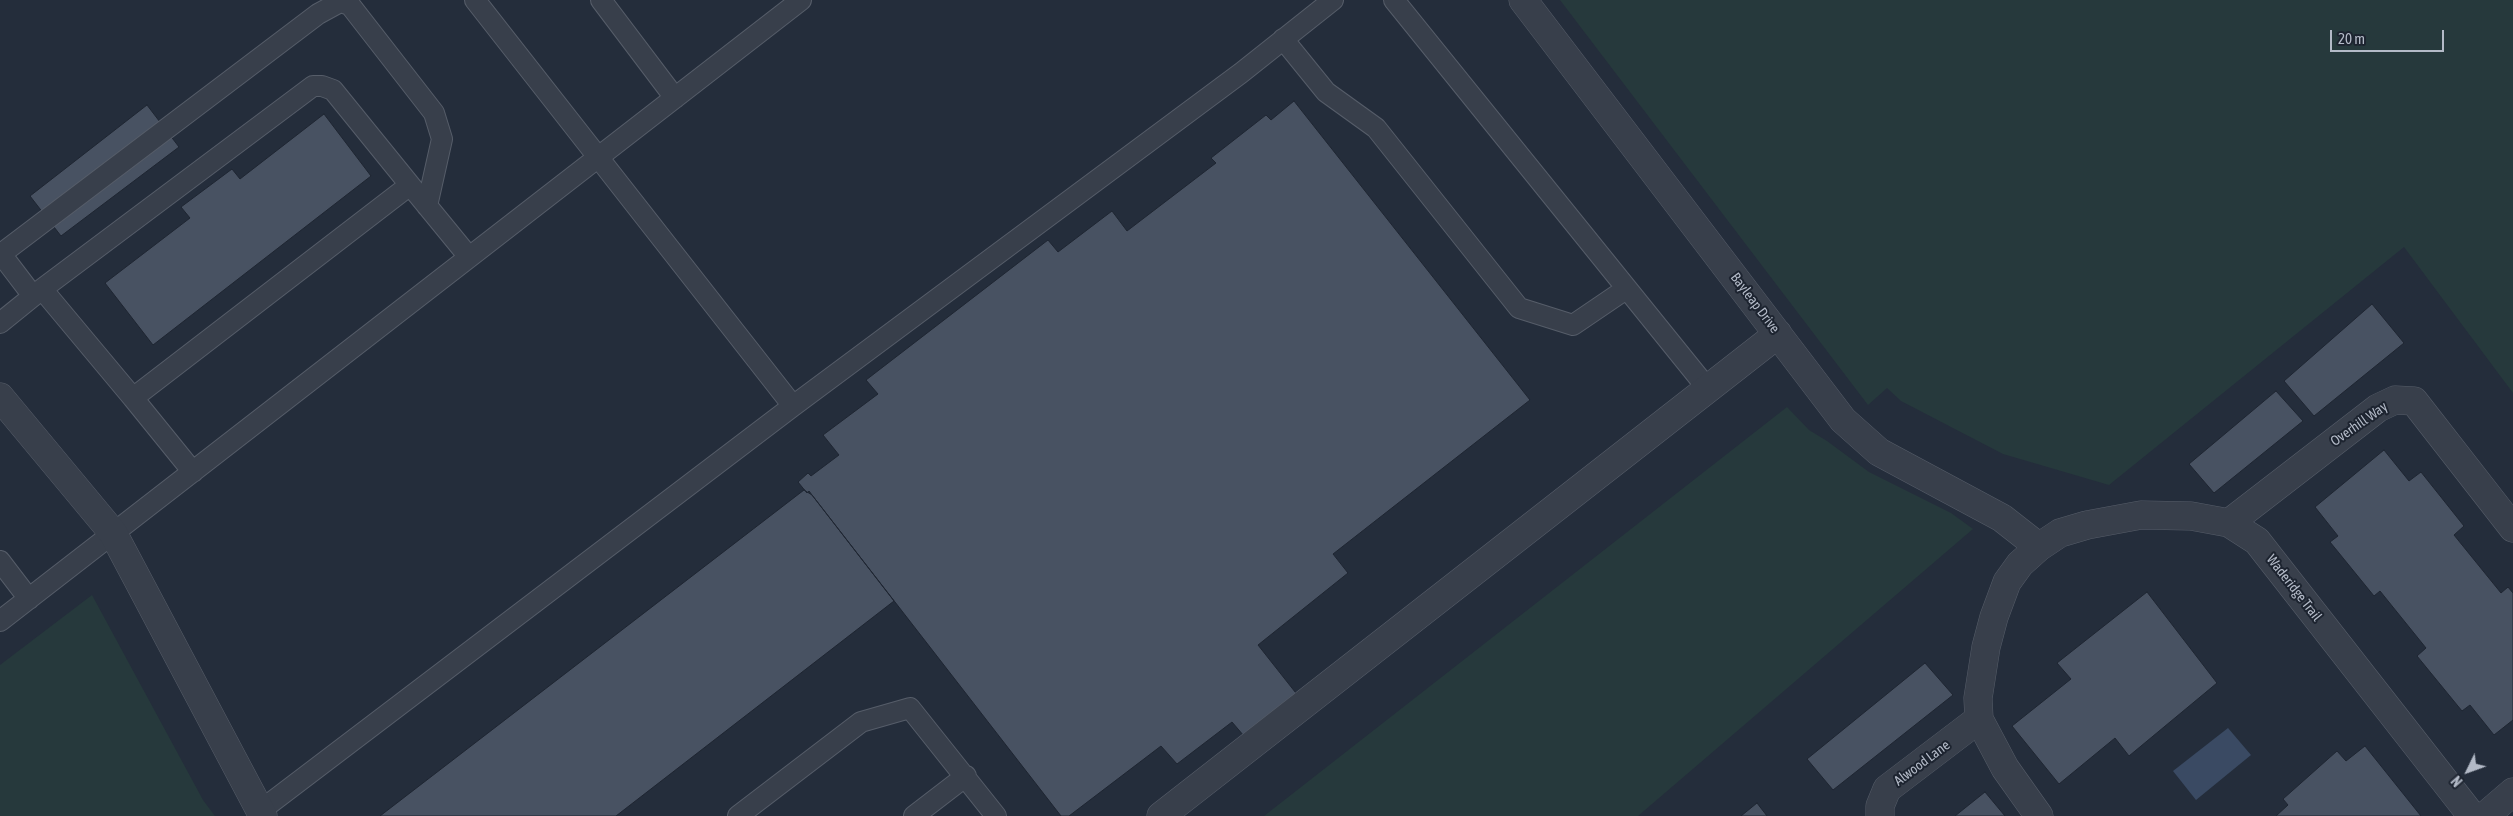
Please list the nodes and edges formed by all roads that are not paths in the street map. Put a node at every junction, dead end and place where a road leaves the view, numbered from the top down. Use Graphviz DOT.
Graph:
graph roads {
  1 [pos="475,0"];
  2 [pos="601,0"];
  3 [pos="801,0"];
  4 [pos="1394,0"];
  5 [pos="1523,0"];
  6 [pos="1321,3"];
  7 [pos="1283,39"];
  8 [pos="675,98"];
  9 [pos="597,158"];
  10 [pos="410,185"];
  11 [pos="427,206"];
  12 [pos="469,258"];
  13 [pos="1626,289"];
  14 [pos="38,293"];
  15 [pos="0,324"];
  16 [pos="1778,334"];
  17 [pos="1708,388"];
  18 [pos="0,397"];
  19 [pos="133,398"];
  20 [pos="793,406"];
  21 [pos="193,472"];
  22 [pos="2229,523"];
  23 [pos="2513,528"];
  24 [pos="113,534"];
  25 [pos="2039,547"];
  26 [pos="0,561"];
  27 [pos="29,599"];
  28 [pos="0,621"];
  29 [pos="1979,719"];
  30 [pos="966,776"];
  31 [pos="2513,792"];
  32 [pos="262,813"];
  33 [pos="738,816"];
  34 [pos="914,816"];
  35 [pos="996,816"];
  36 [pos="1162,816"];
  37 [pos="1880,816"];
  38 [pos="2040,816"];
  39 [pos="2472,816"];
  40 [pos="2485,816"];
  1 -- 9 [label="lane"];
  2 -- 8 [label="lane"];
  3 -- 8 [label="lane"];
  4 -- 13 [label="lane"];
  5 -- 16 [label="street, Bayleap Drive"];
  6 -- 7 [label="lane"];
  7 -- 13 [label="lane"];
  7 -- 20 [label="lane"];
  8 -- 9 [label="lane"];
  9 -- 12 [label="lane"];
  9 -- 20 [label="lane"];
  10 -- 11 [label="lane"];
  10 -- 14 [label="lane"];
  10 -- 19 [label="lane"];
  11 -- 12 [label="lane"];
  11 -- 14 [label="lane"];
  12 -- 21 [label="lane"];
  13 -- 17 [label="lane"];
  14 -- 15 [label="lane"];
  14 -- 19 [label="lane"];
  16 -- 17 [label="street"];
  16 -- 25 [label="street, Bayleap Drive"];
  17 -- 36 [label="street"];
  18 -- 24 [label="street"];
  19 -- 21 [label="lane"];
  20 -- 32 [label="lane"];
  21 -- 24 [label="lane"];
  22 -- 23 [label="street, Overhill Way"];
  22 -- 25 [label="street, Waderidge Trail"];
  22 -- 39 [label="street, Waderidge Trail"];
  24 -- 27 [label="lane"];
  24 -- 32 [label="street"];
  25 -- 29 [label="street, Waderidge Trail"];
  26 -- 27 [label="lane"];
  27 -- 28 [label="lane"];
  29 -- 37 [label="street, Alwood Lane"];
  29 -- 38 [label="street"];
  30 -- 33 [label="lane"];
  30 -- 34 [label="lane"];
  30 -- 35 [label="lane"];
  31 -- 40 [label="street"];
}
